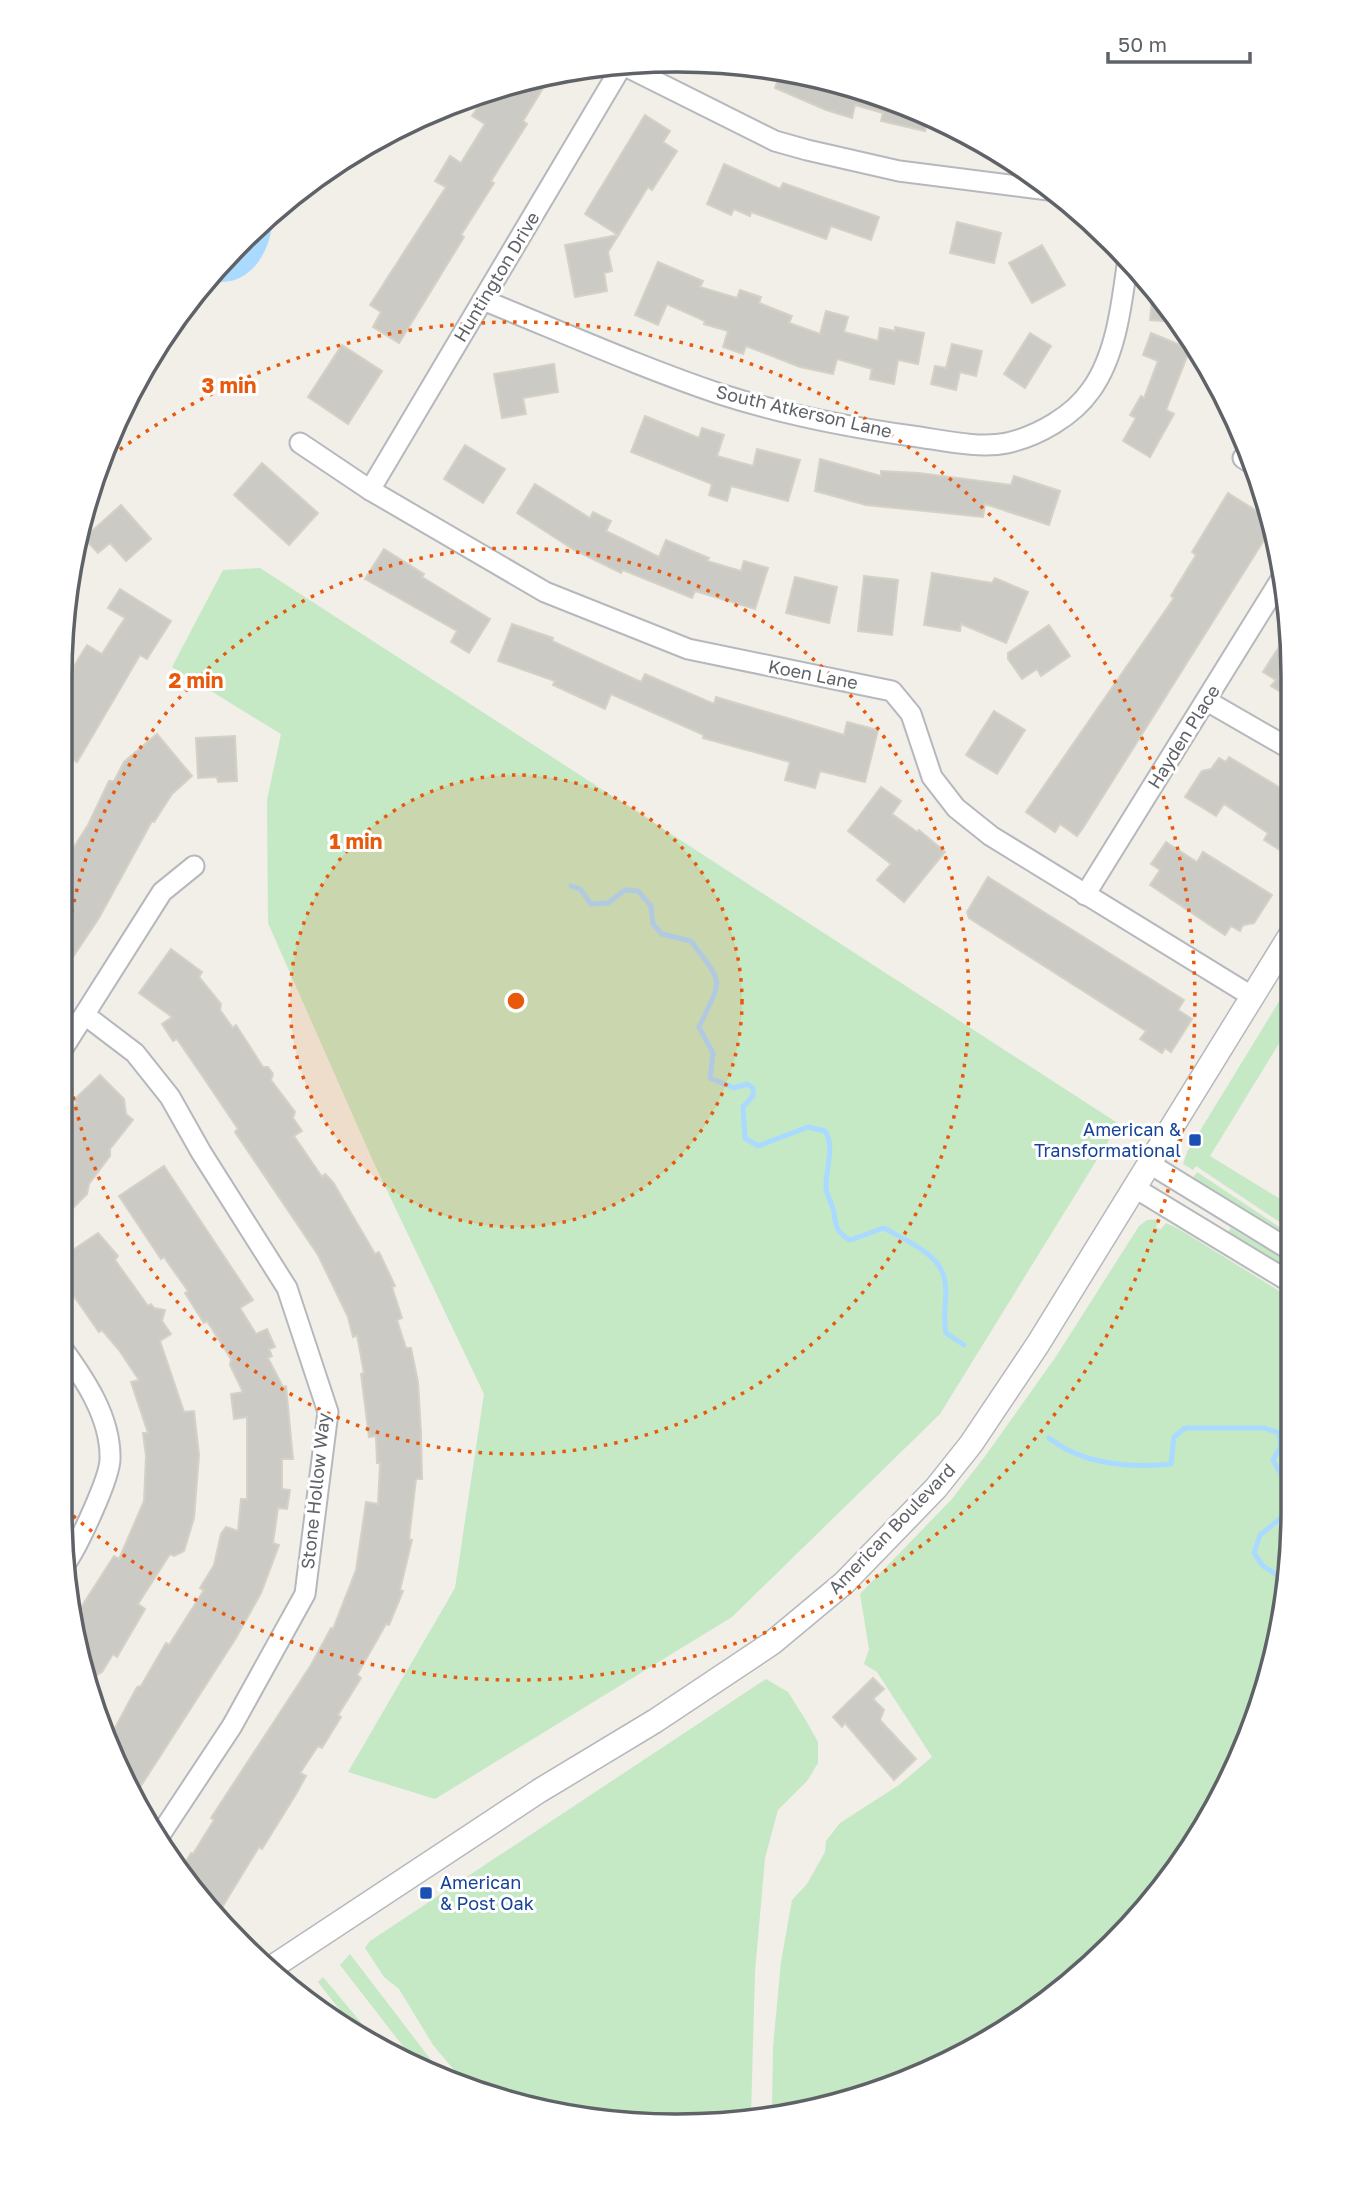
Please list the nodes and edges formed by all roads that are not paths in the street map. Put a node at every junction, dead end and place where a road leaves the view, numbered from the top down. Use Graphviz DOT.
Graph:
graph roads {
  1 [pos="641,73"];
  2 [pos="616,75"];
  3 [pos="1032,188"];
  4 [pos="1126,273"];
  5 [pos="483,300"];
  6 [pos="300,443"];
  7 [pos="370,490"];
  8 [pos="1275,589"];
  9 [pos="1207,701"];
  10 [pos="1281,744"];
  11 [pos="194,866"];
  12 [pos="1085,895"];
  13 [pos="1281,950"];
  14 [pos="1252,997"];
  15 [pos="85,1015"];
  16 [pos="72,1035"];
  17 [pos="1150,1164"];
  18 [pos="1135,1188"];
  19 [pos="1281,1244"];
  20 [pos="1281,1277"];
  21 [pos="72,1364"];
  22 [pos="73,1552"];
  23 [pos="164,1829"];
  24 [pos="278,1964"];
  1 -- 3 [label="street"];
  2 -- 5 [label="street, Huntington Drive"];
  4 -- 5 [label="street, South Atkerson Lane"];
  5 -- 7 [label="street, Huntington Drive"];
  6 -- 7 [label="street, Koen Lane"];
  7 -- 12 [label="street, Koen Lane"];
  8 -- 9 [label="street, Hayden Place"];
  9 -- 10 [label="street"];
  9 -- 12 [label="street, Hayden Place"];
  11 -- 15 [label="street"];
  12 -- 14 [label="street, Koen Lane"];
  13 -- 14 [label="street, American Boulevard"];
  14 -- 17 [label="street, American Boulevard"];
  15 -- 16 [label="street"];
  15 -- 23 [label="street, Stone Hollow Way"];
  17 -- 18 [label="street, American Boulevard"];
  17 -- 19 [label="street"];
  18 -- 20 [label="street"];
  18 -- 24 [label="street, American Boulevard"];
  21 -- 22 [label="street"];
}
